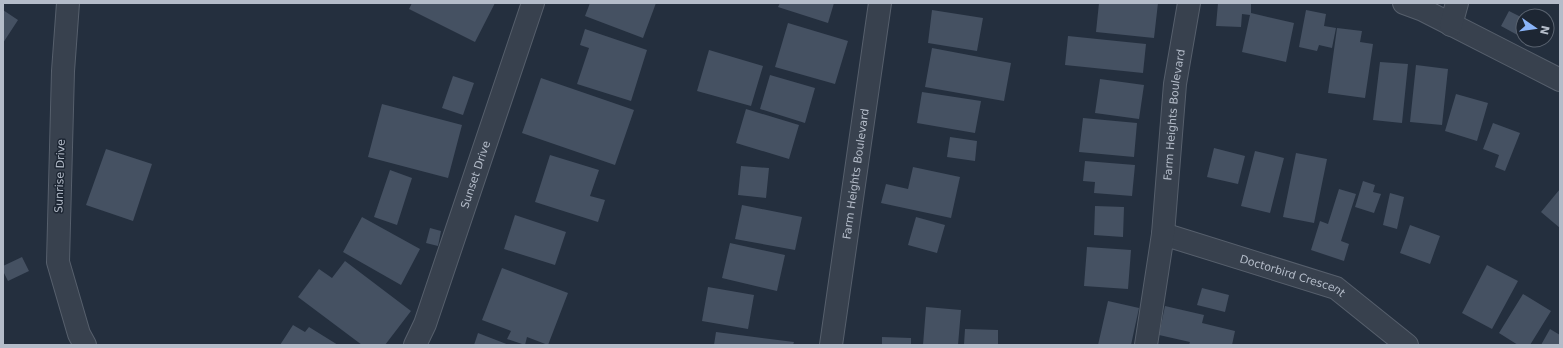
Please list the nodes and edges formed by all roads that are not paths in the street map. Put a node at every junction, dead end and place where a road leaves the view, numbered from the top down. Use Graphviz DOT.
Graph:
graph roads {
  1 [pos="68,3"];
  2 [pos="533,3"];
  3 [pos="880,3"];
  4 [pos="1189,3"];
  5 [pos="1404,3"];
  6 [pos="1457,3"];
  7 [pos="1451,25"];
  8 [pos="1560,80"];
  9 [pos="1163,234"];
  10 [pos="85,345"];
  11 [pos="415,345"];
  12 [pos="832,345"];
  13 [pos="1146,345"];
  14 [pos="1407,345"];
  1 -- 10 [label="street, Sunrise Drive"];
  2 -- 11 [label="street, Sunset Drive"];
  3 -- 12 [label="street, Farm Heights Boulevard"];
  4 -- 9 [label="street, Farm Heights Boulevard"];
  5 -- 7 [label="street"];
  6 -- 7 [label="street"];
  7 -- 8 [label="street"];
  9 -- 13 [label="street, Farm Heights Boulevard"];
  9 -- 14 [label="street, Doctorbird Crescent"];
}
